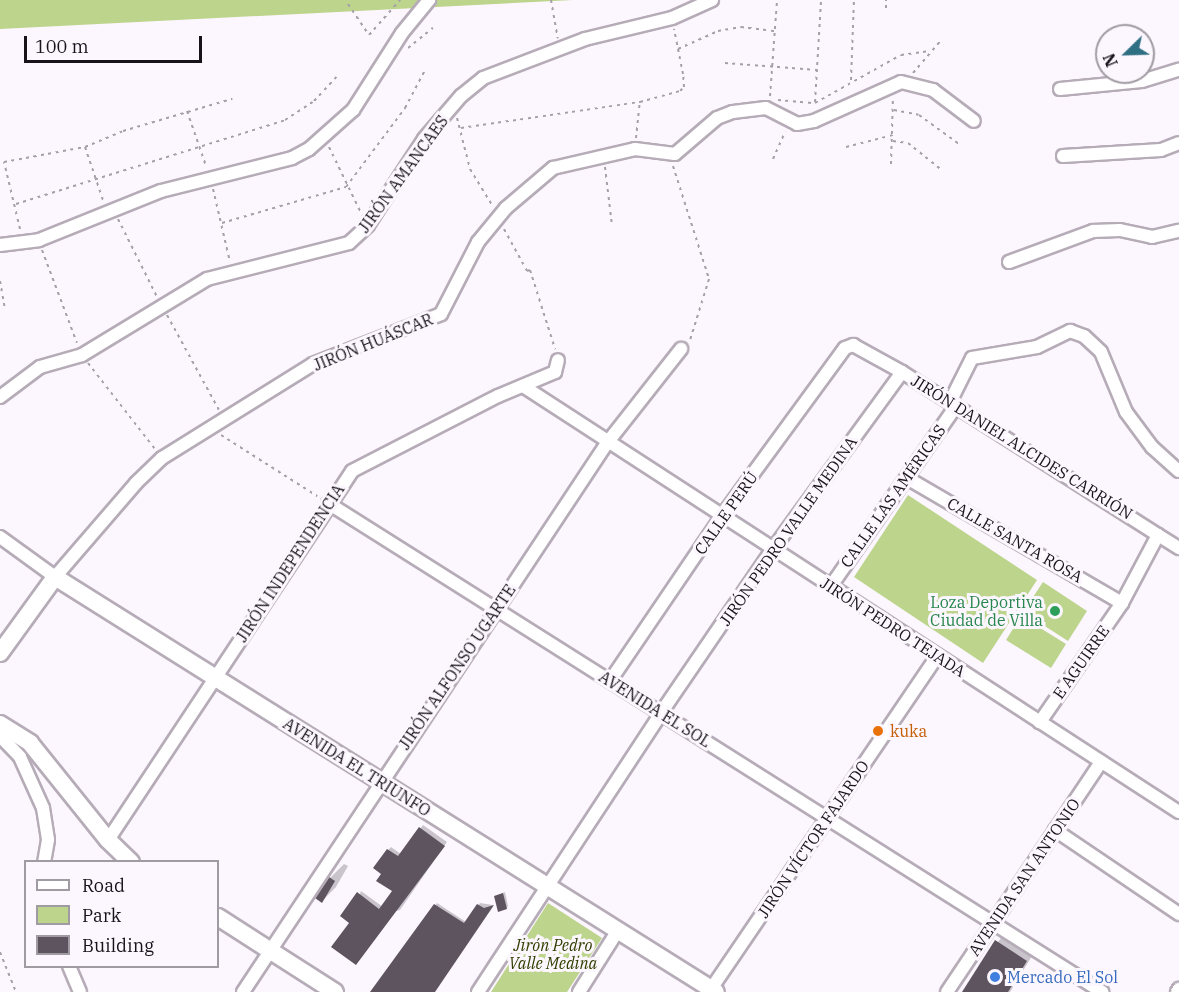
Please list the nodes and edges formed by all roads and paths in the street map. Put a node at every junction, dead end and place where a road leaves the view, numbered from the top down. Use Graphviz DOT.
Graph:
graph roads {
  1 [pos="400,0"];
  2 [pos="429,0"];
  3 [pos="551,0"];
  4 [pos="712,0"];
  5 [pos="777,0"];
  6 [pos="821,0"];
  7 [pos="854,0"];
  8 [pos="886,0"];
  9 [pos="348,4"];
  10 [pos="886,8"];
  11 [pos="672,18"];
  12 [pos="775,31"];
  13 [pos="942,39"];
  14 [pos="560,49"];
  15 [pos="678,50"];
  16 [pos="930,51"];
  17 [pos="725,63"];
  18 [pos="772,66"];
  19 [pos="817,70"];
  20 [pos="1179,70"];
  21 [pos="424,72"];
  22 [pos="339,74"];
  23 [pos="851,80"];
  24 [pos="897,84"];
  25 [pos="1060,89"];
  26 [pos="232,99"];
  27 [pos="640,102"];
  28 [pos="815,103"];
  29 [pos="893,110"];
  30 [pos="446,113"];
  31 [pos="974,122"];
  32 [pos="796,124"];
  33 [pos="461,128"];
  34 [pos="894,135"];
  35 [pos="324,136"];
  36 [pos="893,141"];
  37 [pos="1179,143"];
  38 [pos="959,144"];
  39 [pos="85,147"];
  40 [pos="846,147"];
  41 [pos="634,149"];
  42 [pos="669,154"];
  43 [pos="604,155"];
  44 [pos="1064,156"];
  45 [pos="773,159"];
  46 [pos="891,164"];
  47 [pos="943,171"];
  48 [pos="93,179"];
  49 [pos="346,187"];
  50 [pos="16,204"];
  51 [pos="108,213"];
  52 [pos="498,217"];
  53 [pos="222,223"];
  54 [pos="368,225"];
  55 [pos="612,226"];
  56 [pos="1179,231"];
  57 [pos="39,240"];
  58 [pos="22,241"];
  59 [pos="0,245"];
  60 [pos="1010,262"];
  61 [pos="0,281"];
  62 [pos="5,310"];
  63 [pos="845,348"];
  64 [pos="681,349"];
  65 [pos="82,355"];
  66 [pos="558,360"];
  67 [pos="902,372"];
  68 [pos="523,386"];
  69 [pos="0,397"];
  70 [pos="953,404"];
  71 [pos="208,428"];
  72 [pos="607,443"];
  73 [pos="162,458"];
  74 [pos="1179,471"];
  75 [pos="907,478"];
  76 [pos="328,503"];
  77 [pos="723,516"];
  78 [pos="1158,535"];
  79 [pos="0,537"];
  80 [pos="1179,548"];
  81 [pos="773,549"];
  82 [pos="55,577"];
  83 [pos="831,586"];
  84 [pos="1122,603"];
  85 [pos="496,609"];
  86 [pos="0,653"];
  87 [pos="937,656"];
  88 [pos="216,677"];
  89 [pos="610,681"];
  90 [pos="661,713"];
  91 [pos="1040,722"];
  92 [pos="0,724"];
  93 [pos="0,736"];
  94 [pos="1101,762"];
  95 [pos="379,781"];
  96 [pos="1179,812"];
  97 [pos="828,817"];
  98 [pos="1055,830"];
  99 [pos="108,840"];
  100 [pos="44,860"];
  101 [pos="130,860"];
  102 [pos="547,888"];
  103 [pos="1179,914"];
  104 [pos="219,918"];
  105 [pos="991,925"];
  106 [pos="617,932"];
  107 [pos="268,949"];
  108 [pos="0,952"];
  109 [pos="70,968"];
  110 [pos="712,991"];
  111 [pos="16,992"];
  112 [pos="80,992"];
  113 [pos="243,992"];
  114 [pos="334,992"];
  115 [pos="478,992"];
  116 [pos="579,992"];
  117 [pos="947,992"];
  118 [pos="1102,992"];
  1 -- 9 [label="path"];
  2 -- 35 [label="street"];
  3 -- 14 [label="path"];
  4 -- 11 [label="street, JIRÓN AMANCAES"];
  5 -- 12 [label="path"];
  6 -- 19 [label="path"];
  7 -- 23 [label="path"];
  8 -- 10 [label="path"];
  11 -- 14 [label="street, JIRÓN AMANCAES"];
  11 -- 15 [label="path"];
  12 -- 15 [label="path"];
  12 -- 18 [label="path"];
  13 -- 16 [label="path"];
  14 -- 30 [label="street, JIRÓN AMANCAES"];
  15 -- 27 [label="path"];
  16 -- 23 [label="path"];
  16 -- 24 [label="path"];
  17 -- 18 [label="path"];
  18 -- 19 [label="path"];
  18 -- 28 [label="path"];
  19 -- 28 [label="path"];
  20 -- 25 [label="street"];
  21 -- 49 [label="path"];
  22 -- 48 [label="path"];
  23 -- 28 [label="path"];
  24 -- 29 [label="path"];
  24 -- 31 [label="street"];
  24 -- 32 [label="street"];
  26 -- 39 [label="path"];
  27 -- 33 [label="path"];
  27 -- 41 [label="path"];
  29 -- 34 [label="path"];
  29 -- 38 [label="path"];
  30 -- 33 [label="path"];
  30 -- 54 [label="street, JIRÓN AMANCAES"];
  32 -- 42 [label="street"];
  32 -- 45 [label="path"];
  33 -- 52 [label="path"];
  34 -- 36 [label="path"];
  34 -- 40 [label="path"];
  35 -- 49 [label="path"];
  35 -- 51 [label="street"];
  36 -- 46 [label="path"];
  36 -- 47 [label="path"];
  37 -- 44 [label="street"];
  39 -- 48 [label="path"];
  39 -- 50 [label="path"];
  41 -- 42 [label="street, JIRÓN HUÁSCAR"];
  41 -- 43 [label="street, JIRÓN HUÁSCAR"];
  42 -- 64 [label="path"];
  43 -- 52 [label="street, JIRÓN HUÁSCAR"];
  43 -- 55 [label="path"];
  48 -- 50 [label="path"];
  48 -- 51 [label="path"];
  49 -- 53 [label="path"];
  49 -- 54 [label="path"];
  50 -- 58 [label="path"];
  51 -- 57 [label="street"];
  52 -- 66 [label="path"];
  52 -- 71 [label="street, JIRÓN HUÁSCAR"];
  54 -- 65 [label="street, JIRÓN AMANCAES"];
  56 -- 60 [label="street"];
  57 -- 58 [label="street"];
  57 -- 65 [label="path"];
  58 -- 59 [label="street"];
  61 -- 62 [label="path"];
  63 -- 67 [label="street, JIRÓN DANIEL ALCIDES CARRIÓN"];
  63 -- 77 [label="street, CALLE PERÚ"];
  64 -- 72 [label="street, JIRÓN ALFONSO UGARTE"];
  65 -- 69 [label="street, JIRÓN AMANCAES"];
  65 -- 73 [label="path"];
  66 -- 68 [label="street, JIRÓN INDEPENDENCIA"];
  67 -- 70 [label="street, JIRÓN DANIEL ALCIDES CARRIÓN"];
  67 -- 81 [label="street, JIRÓN PEDRO VALLE MEDINA"];
  68 -- 72 [label="street"];
  68 -- 76 [label="street, JIRÓN INDEPENDENCIA"];
  70 -- 74 [label="street, CALLE LAS AMÉRICAS"];
  70 -- 75 [label="street, CALLE LAS AMÉRICAS"];
  70 -- 78 [label="street, JIRÓN DANIEL ALCIDES CARRIÓN"];
  71 -- 73 [label="street, JIRÓN HUÁSCAR"];
  71 -- 76 [label="path"];
  72 -- 77 [label="street, JIRÓN PEDRO TEJADA"];
  72 -- 85 [label="street, JIRÓN ALFONSO UGARTE"];
  73 -- 82 [label="street, JIRÓN HUÁSCAR"];
  75 -- 83 [label="street, CALLE LAS AMÉRICAS"];
  75 -- 84 [label="street, CALLE SANTA ROSA"];
  76 -- 85 [label="street, AVENIDA EL SOL"];
  76 -- 88 [label="street, JIRÓN INDEPENDENCIA"];
  77 -- 81 [label="street, JIRÓN PEDRO TEJADA"];
  77 -- 89 [label="street, CALLE PERÚ"];
  78 -- 80 [label="street, JIRÓN DANIEL ALCIDES CARRIÓN"];
  78 -- 84 [label="street, E AGUIRRE"];
  79 -- 82 [label="street, AVENIDA EL TRIUNFO"];
  81 -- 83 [label="street, JIRÓN PEDRO TEJADA"];
  81 -- 90 [label="street, JIRÓN PEDRO VALLE MEDINA"];
  82 -- 86 [label="street, JIRÓN HUÁSCAR"];
  82 -- 88 [label="street, AVENIDA EL TRIUNFO"];
  83 -- 87 [label="street, JIRÓN PEDRO TEJADA"];
  84 -- 91 [label="street, E AGUIRRE"];
  85 -- 89 [label="street, AVENIDA EL SOL"];
  85 -- 95 [label="street, JIRÓN ALFONSO UGARTE"];
  87 -- 91 [label="street, JIRÓN PEDRO TEJADA"];
  87 -- 97 [label="street, JIRÓN VÍCTOR FAJARDO"];
  88 -- 95 [label="street, AVENIDA EL TRIUNFO"];
  88 -- 99 [label="street, JIRÓN INDEPENDENCIA"];
  89 -- 90 [label="street, AVENIDA EL SOL"];
  90 -- 97 [label="street, AVENIDA EL SOL"];
  90 -- 102 [label="street, JIRÓN PEDRO VALLE MEDINA"];
  91 -- 94 [label="street, JIRÓN PEDRO TEJADA"];
  92 -- 99 [label="street"];
  93 -- 100 [label="street"];
  94 -- 96 [label="street, JIRÓN PEDRO TEJADA"];
  94 -- 98 [label="street, AVENIDA SAN ANTONIO"];
  95 -- 102 [label="street, AVENIDA EL TRIUNFO"];
  95 -- 107 [label="street, JIRÓN ALFONSO UGARTE"];
  97 -- 105 [label="street, AVENIDA EL SOL"];
  97 -- 110 [label="street, JIRÓN VÍCTOR FAJARDO"];
  98 -- 103 [label="street"];
  98 -- 105 [label="street, AVENIDA SAN ANTONIO"];
  99 -- 101 [label="street"];
  102 -- 106 [label="street, AVENIDA EL TRIUNFO"];
  102 -- 115 [label="street, JIRÓN PEDRO VALLE MEDINA"];
  104 -- 107 [label="street"];
  105 -- 117 [label="street, AVENIDA SAN ANTONIO"];
  105 -- 118 [label="street, AVENIDA EL SOL"];
  106 -- 110 [label="street, AVENIDA EL TRIUNFO"];
  106 -- 116 [label="street"];
  107 -- 113 [label="street, JIRÓN ALFONSO UGARTE"];
  107 -- 114 [label="street"];
  108 -- 111 [label="path"];
  109 -- 112 [label="street"];
}
